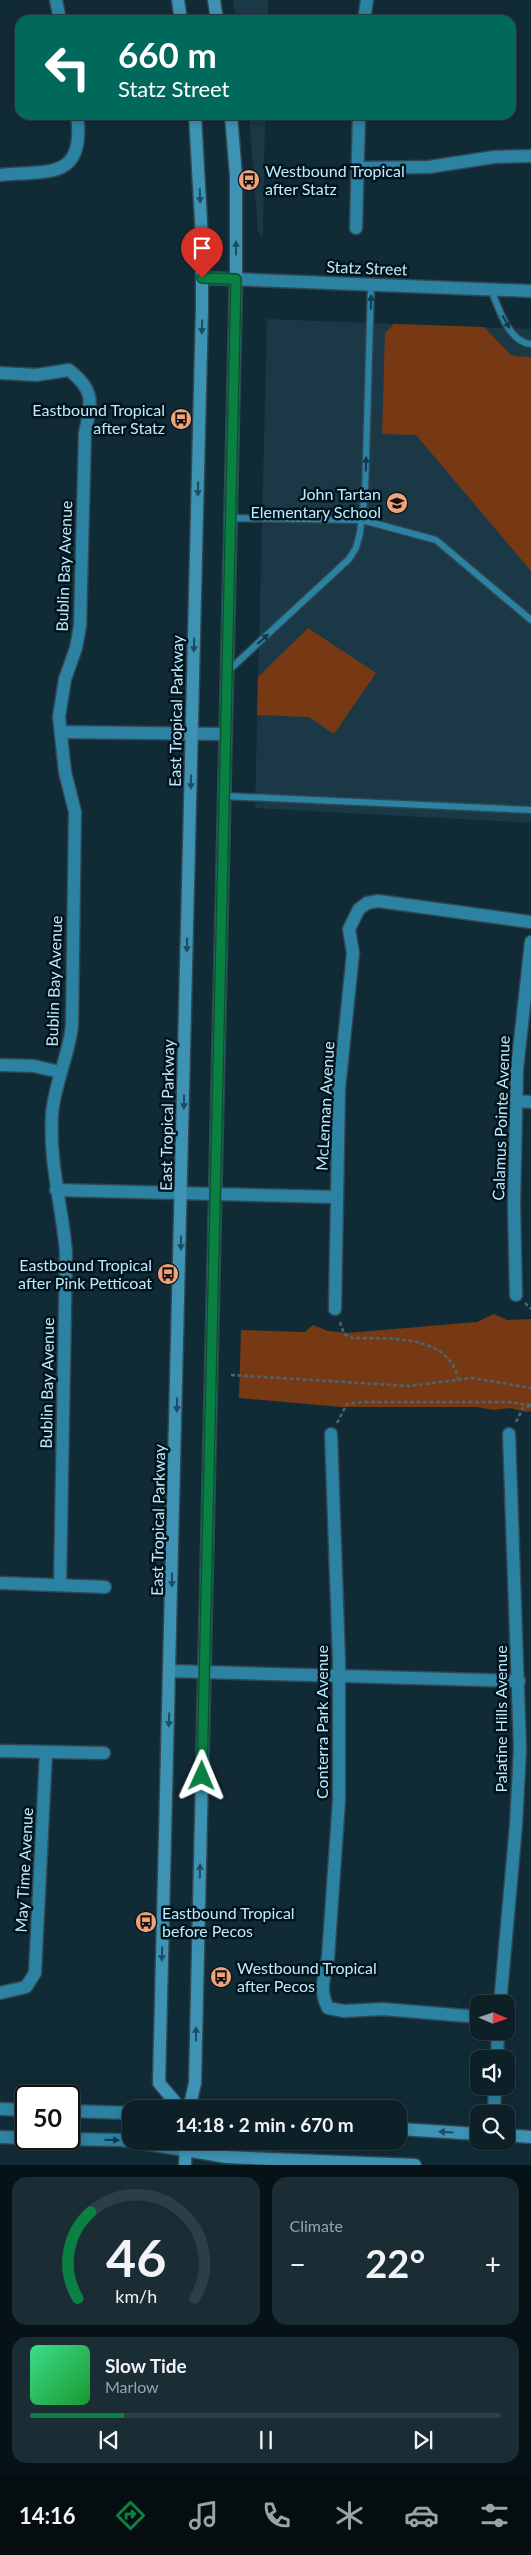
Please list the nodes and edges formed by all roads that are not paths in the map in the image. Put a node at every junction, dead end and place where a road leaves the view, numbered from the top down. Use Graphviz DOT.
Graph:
graph roads {
  1 [pos="56,0"];
  2 [pos="178,0"];
  3 [pos="214,0"];
  4 [pos="368,0"];
  5 [pos="59,15"];
  6 [pos="180,15"];
  7 [pos="216,15"];
  8 [pos="365,15"];
  9 [pos="77,120"];
  10 [pos="196,120"];
  11 [pos="231,120"];
  12 [pos="359,120"];
  13 [pos="531,156"];
  14 [pos="358,168"];
  15 [pos="0,175"];
  16 [pos="356,228"];
  17 [pos="202,278"];
  18 [pos="236,279"];
  19 [pos="372,285"];
  20 [pos="491,290"];
  21 [pos="531,292"];
  22 [pos="531,344"];
  23 [pos="0,373"];
  24 [pos="230,518"];
  25 [pos="362,520"];
  26 [pos="531,620"];
  27 [pos="227,672"];
  28 [pos="61,732"];
  29 [pos="192,733"];
  30 [pos="226,734"];
  31 [pos="224,796"];
  32 [pos="531,810"];
  33 [pos="531,922"];
  34 [pos="531,942"];
  35 [pos="0,1065"];
  36 [pos="60,1072"];
  37 [pos="516,1101"];
  38 [pos="531,1102"];
  39 [pos="56,1190"];
  40 [pos="182,1194"];
  41 [pos="216,1195"];
  42 [pos="336,1197"];
  43 [pos="516,1295"];
  44 [pos="336,1309"];
  45 [pos="331,1434"];
  46 [pos="509,1434"];
  47 [pos="0,1583"];
  48 [pos="60,1585"];
  49 [pos="104,1587"];
  50 [pos="170,1671"];
  51 [pos="205,1672"];
  52 [pos="339,1676"];
  53 [pos="519,1681"];
  54 [pos="0,1751"];
  55 [pos="46,1752"];
  56 [pos="104,1754"];
  57 [pos="0,1993"];
  58 [pos="501,1995"];
  59 [pos="470,2015"];
  60 [pos="173,2100"];
  61 [pos="191,2100"];
  62 [pos="0,2109"];
  63 [pos="15,2110"];
  64 [pos="80,2111"];
  65 [pos="122,2113"];
  66 [pos="407,2130"];
  67 [pos="470,2133"];
  68 [pos="515,2136"];
  69 [pos="0,2137"];
  70 [pos="531,2137"];
  71 [pos="15,2138"];
  72 [pos="80,2139"];
  73 [pos="122,2140"];
  74 [pos="186,2150"];
  75 [pos="201,2150"];
  76 [pos="185,2165"];
  77 [pos="415,2165"];
  1 -- 5 [label="street"];
  2 -- 6 [label="main road"];
  3 -- 7 [label="main road"];
  4 -- 8 [label="street"];
  9 -- 15 [label="street"];
  10 -- 17 [label="main road, East Tropical Parkway, one-way"];
  18 -- 11 [label="main road, one-way"];
  12 -- 14 [label="street"];
  13 -- 14 [label="street"];
  14 -- 16 [label="street"];
  17 -- 18 [label="street, Statz Street"];
  17 -- 29 [label="main road, East Tropical Parkway, one-way"];
  18 -- 19 [label="street, Statz Street"];
  18 -- 24 [label="main road"];
  19 -- 20 [label="street, Statz Street"];
  25 -- 19 [label="lane, one-way"];
  20 -- 21 [label="street, Statz Street"];
  20 -- 22 [label="lane, one-way"];
  23 -- 28 [label="street, Bublin Bay Avenue"];
  24 -- 25 [label="lane"];
  24 -- 27 [label="main road"];
  25 -- 26 [label="lane"];
  27 -- 25 [label="lane, one-way"];
  27 -- 30 [label="main road"];
  28 -- 29 [label="street"];
  28 -- 36 [label="street, Bublin Bay Avenue"];
  29 -- 30 [label="street"];
  29 -- 40 [label="main road, East Tropical Parkway, one-way"];
  30 -- 31 [label="main road"];
  31 -- 32 [label="lane"];
  31 -- 41 [label="main road"];
  33 -- 42 [label="street, McLennan Avenue"];
  34 -- 37 [label="street, Calamus Pointe Avenue"];
  35 -- 36 [label="street"];
  36 -- 39 [label="street, Bublin Bay Avenue"];
  37 -- 38 [label="street"];
  37 -- 43 [label="street, Calamus Pointe Avenue"];
  39 -- 40 [label="street"];
  39 -- 48 [label="street, Bublin Bay Avenue"];
  40 -- 41 [label="street"];
  40 -- 50 [label="main road, East Tropical Parkway, one-way"];
  41 -- 42 [label="street"];
  41 -- 51 [label="main road"];
  42 -- 44 [label="street, McLennan Avenue"];
  45 -- 52 [label="street, Conterra Park Avenue"];
  46 -- 53 [label="street, Palatine Hills Avenue"];
  47 -- 48 [label="street"];
  48 -- 49 [label="street"];
  50 -- 51 [label="street"];
  50 -- 60 [label="main road, East Tropical Parkway, one-way"];
  51 -- 52 [label="street"];
  61 -- 51 [label="main road, one-way"];
  52 -- 53 [label="street"];
  52 -- 59 [label="street, Conterra Park Avenue"];
  53 -- 58 [label="street, Palatine Hills Avenue"];
  54 -- 55 [label="street"];
  55 -- 56 [label="street"];
  55 -- 57 [label="street, May Time Avenue"];
  62 -- 63 [label="street"];
  64 -- 65 [label="street"];
  67 -- 66 [label="main road, one-way"];
  68 -- 70 [label="main road"];
  69 -- 71 [label="street"];
  72 -- 73 [label="street, one-way"];
  74 -- 76 [label="main road"];
  75 -- 77 [label="main road"];
}
